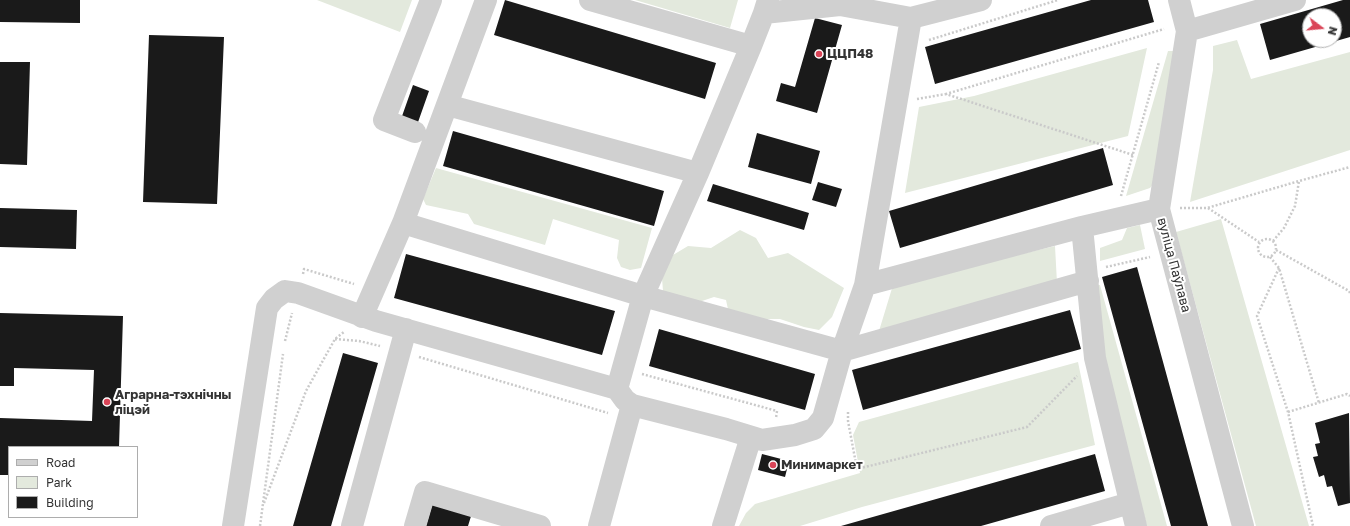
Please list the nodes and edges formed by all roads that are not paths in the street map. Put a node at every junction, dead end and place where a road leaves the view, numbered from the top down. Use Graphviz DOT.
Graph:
graph roads {
  1 [pos="431,0"];
  2 [pos="486,0"];
  3 [pos="590,0"];
  4 [pos="980,0"];
  5 [pos="1179,0"];
  6 [pos="1295,0"];
  7 [pos="766,7"];
  8 [pos="911,18"];
  9 [pos="1178,30"];
  10 [pos="751,46"];
  11 [pos="447,105"];
  12 [pos="415,132"];
  13 [pos="698,173"];
  14 [pos="1159,209"];
  15 [pos="403,223"];
  16 [pos="1082,227"];
  17 [pos="1087,276"];
  18 [pos="866,285"];
  19 [pos="643,296"];
  20 [pos="362,317"];
  21 [pos="406,329"];
  22 [pos="842,351"];
  23 [pos="617,388"];
  24 [pos="632,405"];
  25 [pos="751,437"];
  26 [pos="1130,503"];
  27 [pos="233,526"];
  28 [pos="352,526"];
  29 [pos="415,526"];
  30 [pos="540,526"];
  31 [pos="599,526"];
  32 [pos="723,526"];
  33 [pos="1051,526"];
  34 [pos="1136,526"];
  35 [pos="1243,526"];
  1 -- 12 [label="street"];
  2 -- 11 [label="street"];
  3 -- 10 [label="street"];
  4 -- 8 [label="street"];
  5 -- 9 [label="street, вуліца Паўлава"];
  6 -- 9 [label="street"];
  7 -- 8 [label="street"];
  7 -- 10 [label="street"];
  8 -- 18 [label="street"];
  9 -- 14 [label="street, вуліца Паўлава"];
  10 -- 13 [label="street"];
  11 -- 13 [label="street"];
  11 -- 15 [label="street"];
  13 -- 19 [label="street"];
  14 -- 16 [label="street"];
  14 -- 35 [label="street, вуліца Паўлава"];
  15 -- 19 [label="street"];
  15 -- 20 [label="street"];
  16 -- 17 [label="street"];
  16 -- 18 [label="street"];
  17 -- 22 [label="street"];
  17 -- 26 [label="street"];
  18 -- 22 [label="street"];
  19 -- 22 [label="street"];
  19 -- 23 [label="street"];
  20 -- 21 [label="street"];
  20 -- 27 [label="street"];
  21 -- 23 [label="street"];
  21 -- 28 [label="street"];
  22 -- 25 [label="street"];
  23 -- 24 [label="street"];
  24 -- 25 [label="street"];
  24 -- 31 [label="street"];
  25 -- 32 [label="street"];
  26 -- 33 [label="street"];
  26 -- 34 [label="street"];
  29 -- 30 [label="street"];
}
